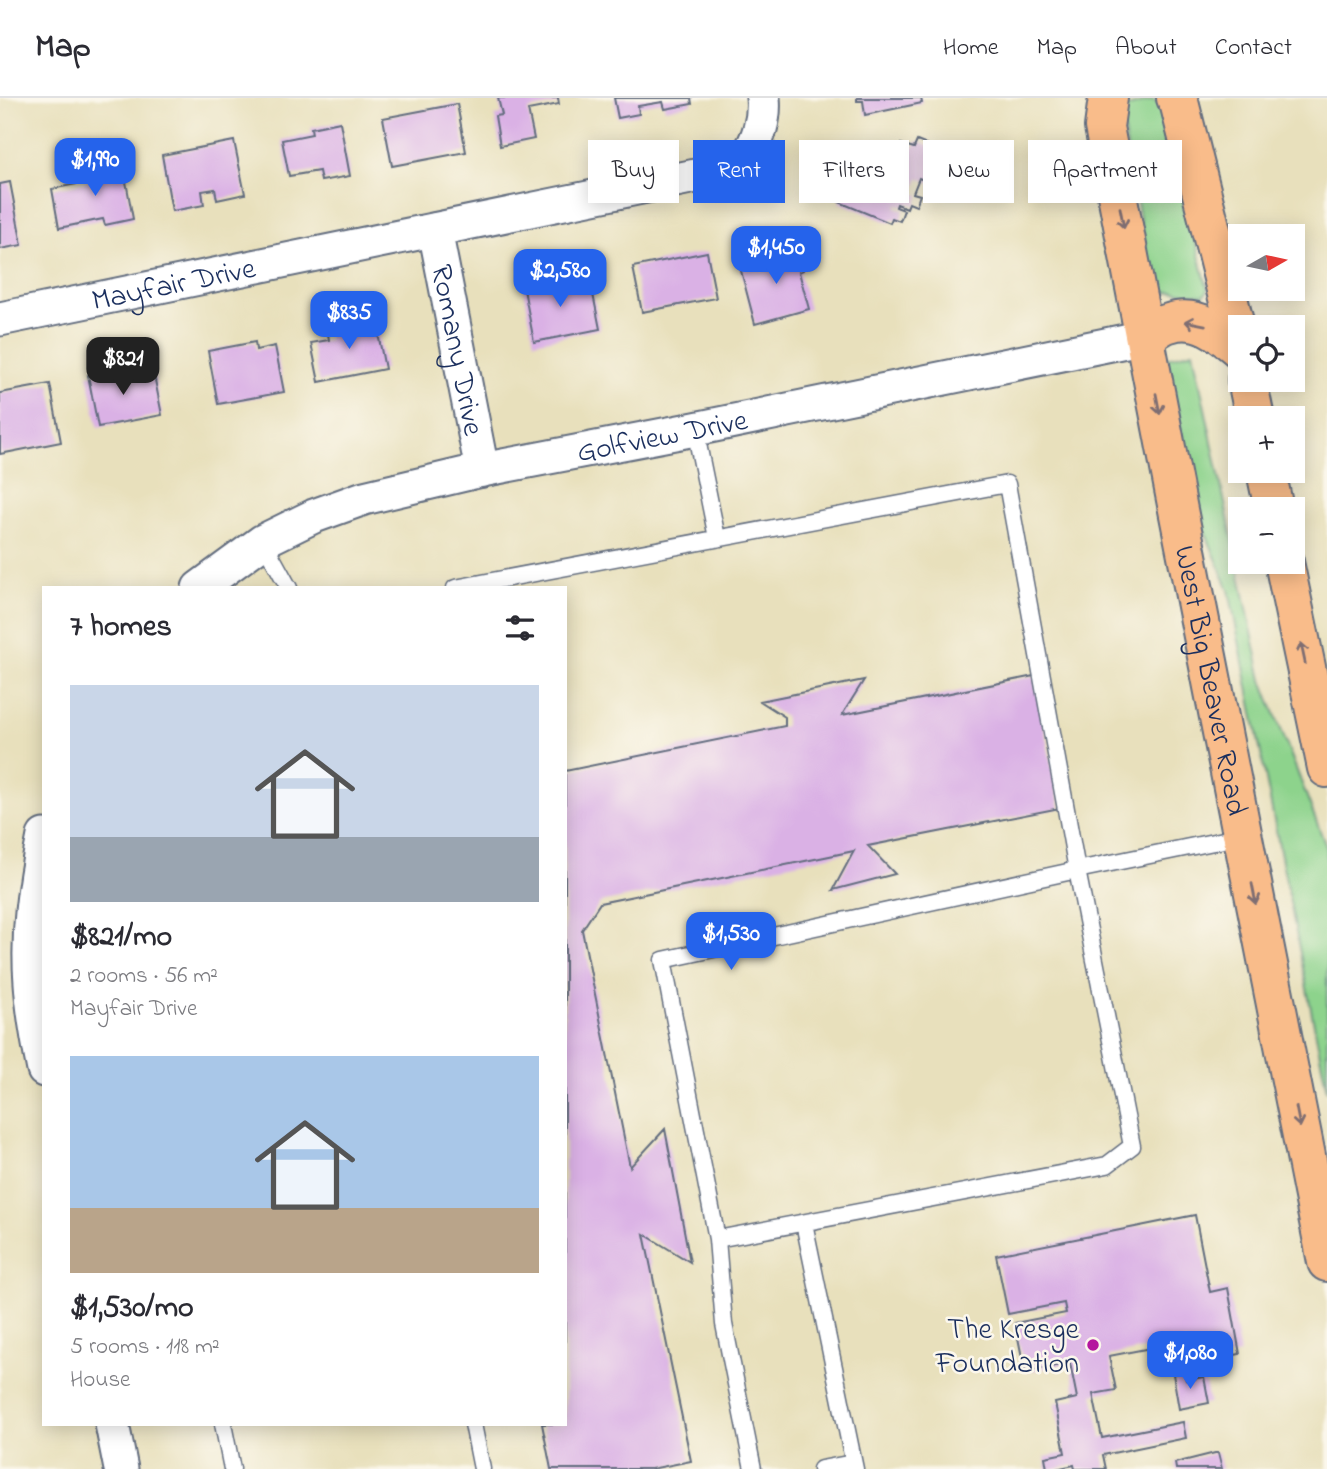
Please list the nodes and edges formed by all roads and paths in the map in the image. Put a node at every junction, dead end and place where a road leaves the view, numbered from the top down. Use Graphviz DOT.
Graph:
graph roads {
  1 [pos="763,98"];
  2 [pos="1108,98"];
  3 [pos="1176,98"];
  4 [pos="435,230"];
  5 [pos="1232,315"];
  6 [pos="0,320"];
  7 [pos="1145,337"];
  8 [pos="1228,338"];
  9 [pos="695,429"];
  10 [pos="482,470"];
  11 [pos="716,538"];
  12 [pos="263,541"];
  13 [pos="1287,574"];
  14 [pos="202,586"];
  15 [pos="288,586"];
  16 [pos="465,586"];
  17 [pos="1327,768"];
  18 [pos="1242,836"];
  19 [pos="42,845"];
  20 [pos="1077,870"];
  21 [pos="42,1058"];
  22 [pos="1320,1194"];
  23 [pos="804,1223"];
  24 [pos="717,1239"];
  25 [pos="1327,1262"];
  26 [pos="112,1426"];
  27 [pos="223,1426"];
  28 [pos="473,1426"];
  29 [pos="854,1466"];
  30 [pos="121,1469"];
  31 [pos="232,1469"];
  32 [pos="482,1469"];
  33 [pos="753,1469"];
  34 [pos="821,1469"];
  1 -- 4 [label="street, Mayfair Drive"];
  2 -- 7 [label="main road, West Big Beaver Road, one-way"];
  3 -- 5 [label="main road"];
  4 -- 6 [label="street, Mayfair Drive"];
  4 -- 10 [label="street, Romany Drive"];
  8 -- 7 [label="main road, one-way"];
  7 -- 9 [label="street, Golfview Drive"];
  7 -- 18 [label="main road, West Big Beaver Road, one-way"];
  9 -- 10 [label="street, Golfview Drive"];
  9 -- 11 [label="lane"];
  10 -- 12 [label="street, Golfview Drive"];
  11 -- 16 [label="lane"];
  11 -- 20 [label="lane"];
  12 -- 14 [label="street, Golfview Drive"];
  12 -- 15 [label="lane"];
  17 -- 13 [label="main road, one-way"];
  18 -- 20 [label="lane"];
  18 -- 22 [label="main road, West Big Beaver Road, one-way"];
  19 -- 21 [label="street"];
  20 -- 23 [label="lane"];
  20 -- 24 [label="lane"];
  22 -- 25 [label="main road, West Big Beaver Road"];
  23 -- 24 [label="lane"];
  23 -- 29 [label="lane"];
  24 -- 33 [label="lane"];
  26 -- 30 [label="street"];
  27 -- 31 [label="lane"];
  28 -- 32 [label="lane"];
  29 -- 34 [label="lane"];
}
